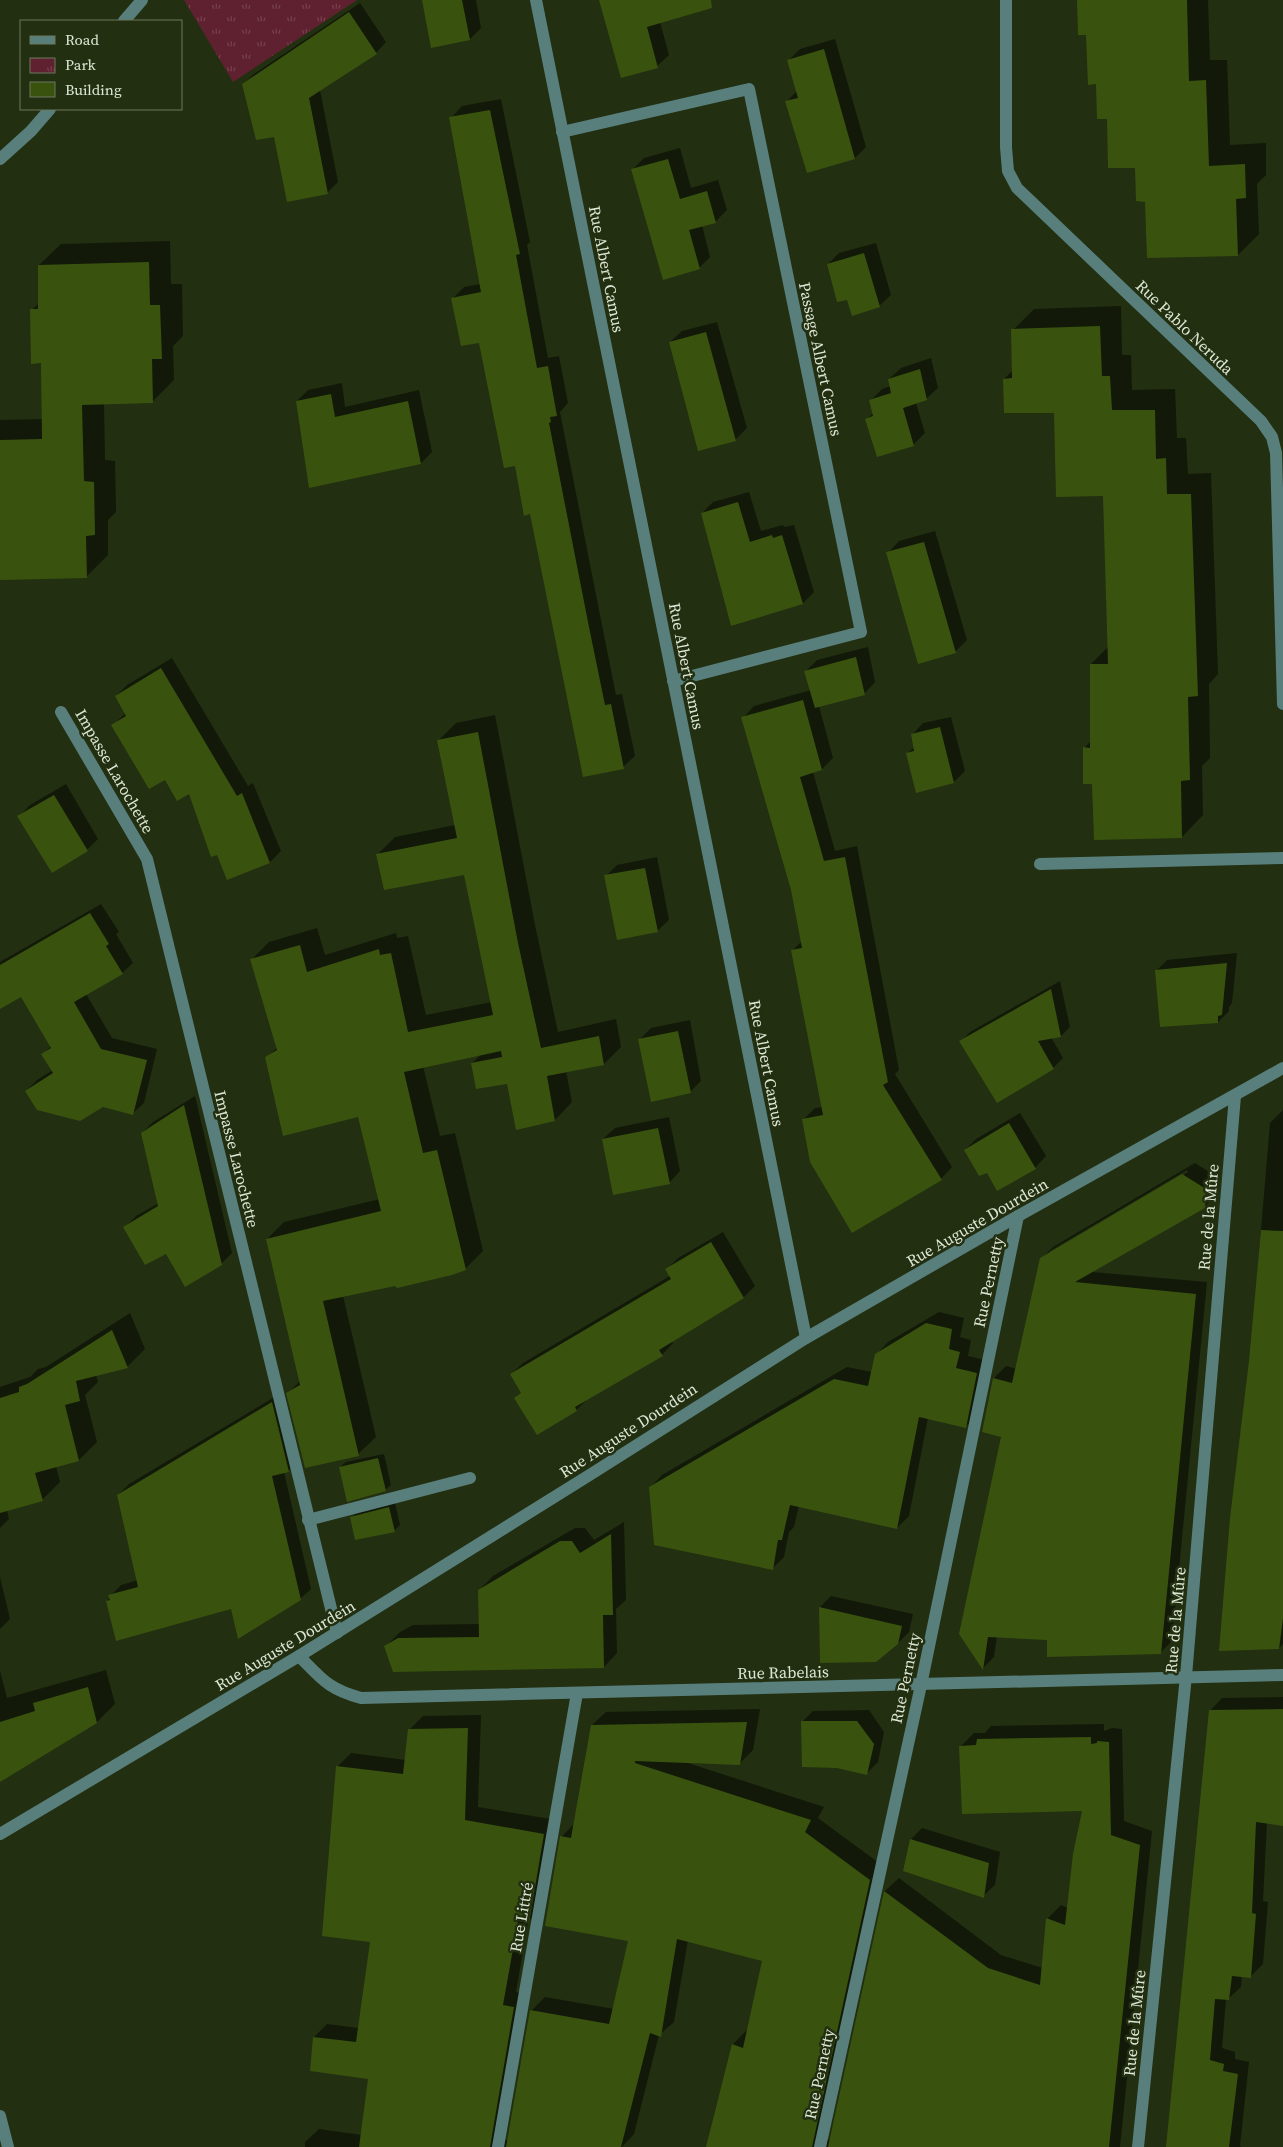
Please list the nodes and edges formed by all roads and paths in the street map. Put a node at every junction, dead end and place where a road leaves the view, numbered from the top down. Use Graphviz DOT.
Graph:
graph roads {
  1 [pos="142,0"];
  2 [pos="536,0"];
  3 [pos="1006,0"];
  4 [pos="125,20"];
  5 [pos="49,110"];
  6 [pos="562,132"];
  7 [pos="0,159"];
  8 [pos="673,681"];
  9 [pos="1283,704"];
  10 [pos="62,712"];
  11 [pos="1283,858"];
  12 [pos="1040,864"];
  13 [pos="1283,1068"];
  14 [pos="1235,1096"];
  15 [pos="1018,1216"];
  16 [pos="806,1338"];
  17 [pos="470,1478"];
  18 [pos="308,1520"];
  19 [pos="336,1633"];
  20 [pos="299,1656"];
  21 [pos="1283,1675"];
  22 [pos="1186,1676"];
  23 [pos="921,1686"];
  24 [pos="577,1694"];
  25 [pos="0,1834"];
  26 [pos="0,2116"];
  27 [pos="8,2147"];
  28 [pos="498,2147"];
  29 [pos="820,2147"];
  30 [pos="1138,2147"];
  1 -- 4 [label="street"];
  2 -- 6 [label="street, Rue Albert Camus"];
  3 -- 9 [label="street, Rue Pablo Neruda"];
  5 -- 7 [label="street"];
  6 -- 8 [label="street, Rue Albert Camus"];
  6 -- 8 [label="street, Passage Albert Camus"];
  8 -- 16 [label="street, Rue Albert Camus"];
  10 -- 18 [label="street, Impasse Larochette"];
  11 -- 12 [label="street"];
  13 -- 14 [label="street, Rue Auguste Dourdein"];
  14 -- 15 [label="street, Rue Auguste Dourdein"];
  14 -- 22 [label="street, Rue de la Mûre"];
  15 -- 16 [label="street, Rue Auguste Dourdein"];
  15 -- 23 [label="street, Rue Pernetty"];
  16 -- 19 [label="street, Rue Auguste Dourdein"];
  17 -- 18 [label="street"];
  18 -- 19 [label="street, Impasse Larochette"];
  19 -- 20 [label="street, Rue Auguste Dourdein"];
  20 -- 24 [label="street, Rue Rabelais"];
  20 -- 25 [label="street, Rue Auguste Dourdein"];
  21 -- 22 [label="street, Rue Rabelais"];
  22 -- 23 [label="street, Rue Rabelais"];
  22 -- 30 [label="street, Rue de la Mûre"];
  23 -- 24 [label="street, Rue Rabelais"];
  23 -- 29 [label="street, Rue Pernetty"];
  24 -- 28 [label="street, Rue Littré"];
  26 -- 27 [label="street"];
}
